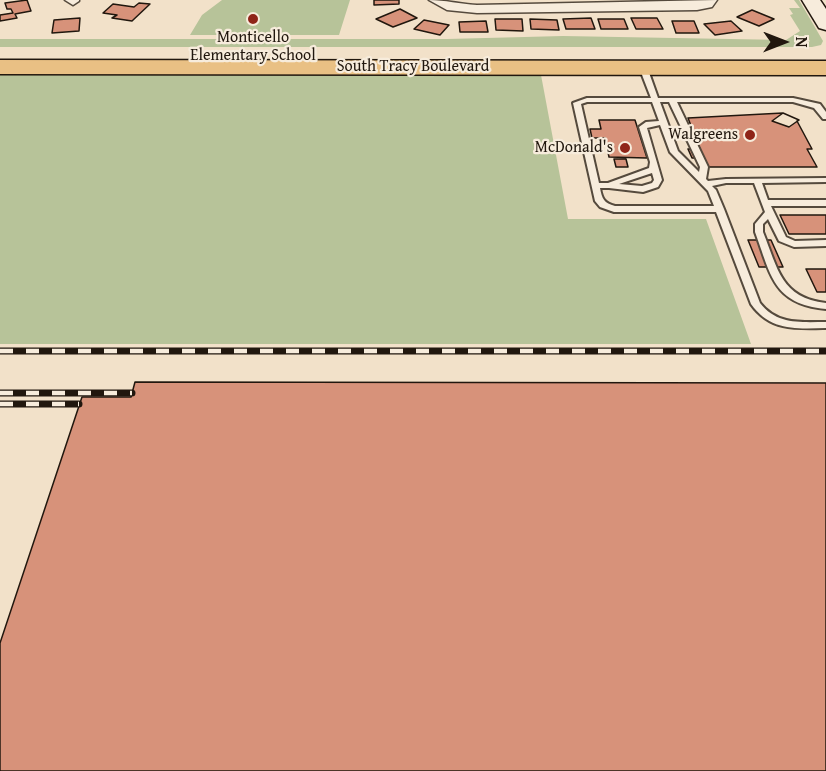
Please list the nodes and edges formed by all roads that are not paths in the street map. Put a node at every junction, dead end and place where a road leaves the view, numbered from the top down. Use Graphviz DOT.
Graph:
graph roads {
  1 [pos="435,0"];
  2 [pos="813,0"];
  3 [pos="709,2"];
  4 [pos="826,8"];
  5 [pos="826,24"];
  6 [pos="0,54"];
  7 [pos="826,54"];
  8 [pos="0,67"];
  9 [pos="643,68"];
  10 [pos="826,68"];
  11 [pos="655,100"];
  12 [pos="672,100"];
  13 [pos="826,117"];
  14 [pos="663,123"];
  15 [pos="654,160"];
  16 [pos="826,180"];
  17 [pos="705,181"];
  18 [pos="757,181"];
  19 [pos="609,185"];
  20 [pos="595,186"];
  21 [pos="765,203"];
  22 [pos="826,203"];
  23 [pos="720,209"];
  24 [pos="769,213"];
  25 [pos="826,243"];
  26 [pos="826,306"];
  27 [pos="826,325"];
  1 -- 3 [label="street"];
  2 -- 4 [label="main road"];
  2 -- 5 [label="main road"];
  6 -- 7 [label="main road, South Tracy Boulevard"];
  8 -- 9 [label="main road, South Tracy Boulevard"];
  9 -- 10 [label="main road, South Tracy Boulevard"];
  9 -- 11 [label="lane"];
  11 -- 12 [label="lane"];
  11 -- 14 [label="lane"];
  11 -- 20 [label="lane"];
  12 -- 13 [label="lane"];
  12 -- 17 [label="lane"];
  14 -- 15 [label="lane"];
  14 -- 17 [label="lane"];
  15 -- 19 [label="lane"];
  15 -- 19 [label="lane"];
  16 -- 18 [label="lane"];
  17 -- 18 [label="lane"];
  17 -- 23 [label="lane"];
  18 -- 21 [label="lane"];
  19 -- 20 [label="lane"];
  20 -- 23 [label="lane"];
  21 -- 22 [label="lane"];
  21 -- 24 [label="lane"];
  23 -- 27 [label="lane"];
  24 -- 25 [label="lane"];
  24 -- 26 [label="lane"];
}
